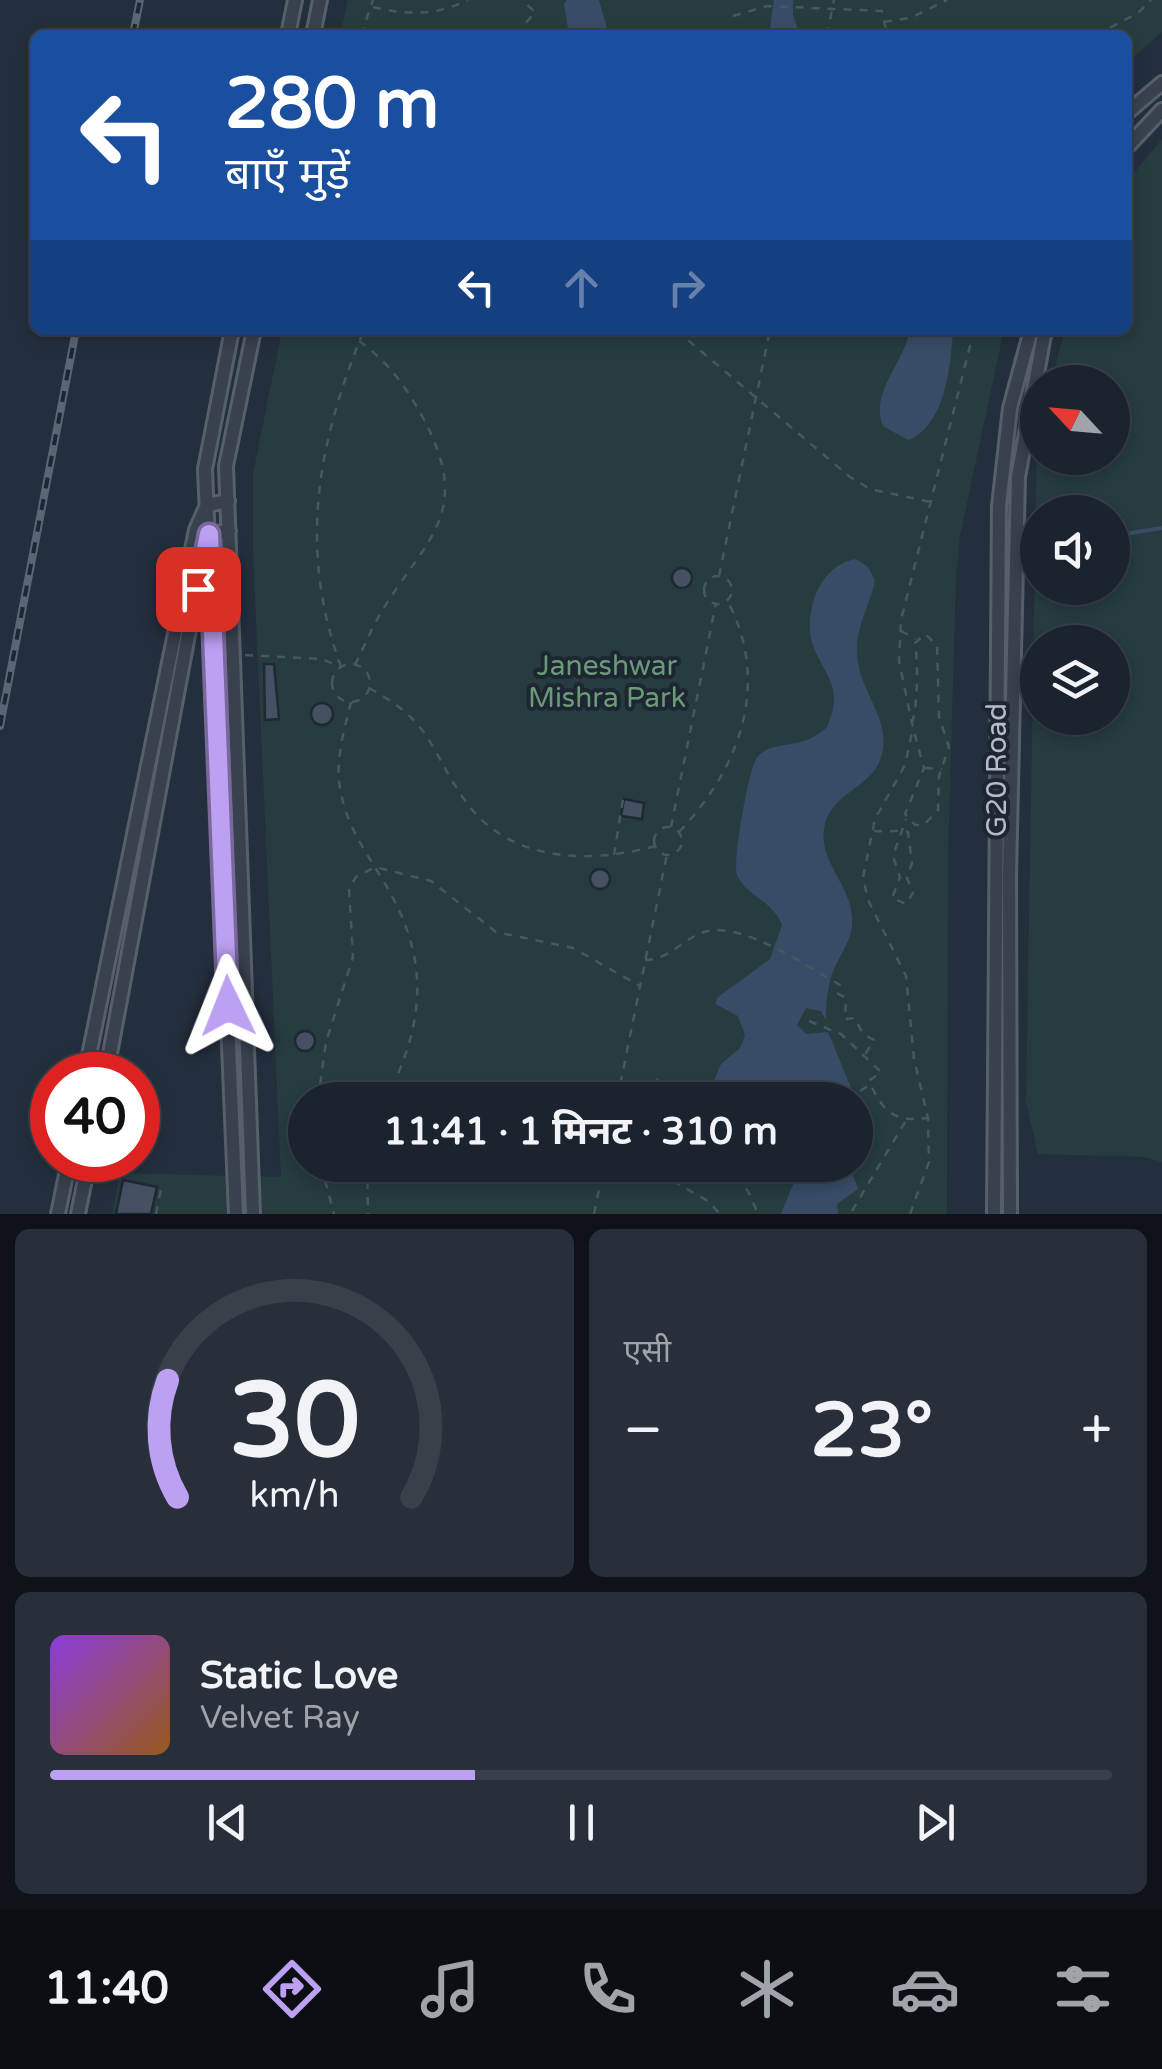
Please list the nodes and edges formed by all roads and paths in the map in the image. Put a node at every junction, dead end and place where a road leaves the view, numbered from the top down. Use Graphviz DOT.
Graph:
graph roads {
  1 [pos="294,0"];
  2 [pos="320,0"];
  3 [pos="373,0"];
  4 [pos="468,0"];
  5 [pos="522,0"];
  6 [pos="834,0"];
  7 [pos="946,0"];
  8 [pos="1151,0"];
  9 [pos="372,7"];
  10 [pos="832,8"];
  11 [pos="733,16"];
  12 [pos="884,22"];
  13 [pos="289,30"];
  14 [pos="314,30"];
  15 [pos="362,30"];
  16 [pos="520,30"];
  17 [pos="828,30"];
  18 [pos="886,30"];
  19 [pos="1106,30"];
  20 [pos="1162,83"];
  21 [pos="1132,109"];
  22 [pos="1162,110"];
  23 [pos="1132,142"];
  24 [pos="231,335"];
  25 [pos="253,335"];
  26 [pos="362,335"];
  27 [pos="682,335"];
  28 [pos="769,335"];
  29 [pos="973,335"];
  30 [pos="1030,335"];
  31 [pos="1044,335"];
  32 [pos="359,340"];
  33 [pos="756,398"];
  34 [pos="228,501"];
  35 [pos="932,502"];
  36 [pos="207,505"];
  37 [pos="999,506"];
  38 [pos="1018,510"];
  39 [pos="229,531"];
  40 [pos="209,534"];
  41 [pos="719,576"];
  42 [pos="726,600"];
  43 [pos="716,604"];
  44 [pos="900,632"];
  45 [pos="917,640"];
  46 [pos="232,654"];
  47 [pos="355,665"];
  48 [pos="341,668"];
  49 [pos="369,688"];
  50 [pos="351,702"];
  51 [pos="912,726"];
  52 [pos="924,768"];
  53 [pos="942,769"];
  54 [pos="622,799"];
  55 [pos="906,818"];
  56 [pos="670,827"];
  57 [pos="871,830"];
  58 [pos="901,831"];
  59 [pos="680,832"];
  60 [pos="656,846"];
  61 [pos="667,854"];
  62 [pos="614,856"];
  63 [pos="375,867"];
  64 [pos="910,868"];
  65 [pos="899,869"];
  66 [pos="645,960"];
  67 [pos="640,986"];
  68 [pos="809,1021"];
  69 [pos="91,1052"];
  70 [pos="110,1052"];
  71 [pos="864,1056"];
  72 [pos="320,1082"];
  73 [pos="394,1082"];
  74 [pos="621,1082"];
  75 [pos="872,1082"];
  76 [pos="873,1089"];
  77 [pos="928,1118"];
  78 [pos="907,1120"];
  79 [pos="65,1182"];
  80 [pos="85,1182"];
  81 [pos="326,1182"];
  82 [pos="367,1182"];
  83 [pos="601,1182"];
  84 [pos="675,1182"];
  85 [pos="739,1182"];
  86 [pos="162,1184"];
  87 [pos="852,1211"];
  88 [pos="58,1214"];
  89 [pos="78,1214"];
  90 [pos="156,1214"];
  91 [pos="236,1214"];
  92 [pos="252,1214"];
  93 [pos="334,1214"];
  94 [pos="368,1214"];
  95 [pos="594,1214"];
  96 [pos="720,1214"];
  97 [pos="758,1214"];
  98 [pos="910,1214"];
  99 [pos="994,1214"];
  100 [pos="1010,1214"];
  1 -- 13 [label="street"];
  2 -- 14 [label="street"];
  3 -- 9 [label="path"];
  4 -- 9 [label="path"];
  5 -- 16 [label="path"];
  6 -- 10 [label="path"];
  7 -- 12 [label="path"];
  8 -- 19 [label="path"];
  9 -- 15 [label="path"];
  10 -- 11 [label="path"];
  10 -- 12 [label="path"];
  10 -- 17 [label="path"];
  12 -- 18 [label="path"];
  20 -- 21 [label="street"];
  22 -- 23 [label="street"];
  24 -- 36 [label="street"];
  25 -- 34 [label="street"];
  26 -- 32 [label="path"];
  27 -- 33 [label="path"];
  28 -- 33 [label="path"];
  29 -- 35 [label="path"];
  30 -- 37 [label="street, G20 Road"];
  31 -- 38 [label="street, G20 Road"];
  32 -- 47 [label="path"];
  32 -- 48 [label="path"];
  33 -- 35 [label="path"];
  33 -- 41 [label="path"];
  34 -- 36 [label="street"];
  34 -- 39 [label="street"];
  35 -- 44 [label="path"];
  36 -- 40 [label="street"];
  36 -- 69 [label="street"];
  37 -- 38 [label="street"];
  37 -- 99 [label="street, G20 Road"];
  38 -- 100 [label="street, G20 Road"];
  39 -- 40 [label="street"];
  39 -- 46 [label="street"];
  40 -- 70 [label="street"];
  40 -- 91 [label="street"];
  41 -- 42 [label="path"];
  41 -- 43 [label="path"];
  42 -- 43 [label="path"];
  42 -- 59 [label="path"];
  43 -- 56 [label="path"];
  44 -- 45 [label="path"];
  44 -- 51 [label="path"];
  45 -- 51 [label="path"];
  45 -- 53 [label="path"];
  46 -- 48 [label="path"];
  46 -- 92 [label="street"];
  47 -- 48 [label="path"];
  47 -- 49 [label="path"];
  48 -- 50 [label="path"];
  49 -- 50 [label="path"];
  49 -- 62 [label="path"];
  50 -- 63 [label="path"];
  51 -- 52 [label="path"];
  51 -- 57 [label="path"];
  52 -- 53 [label="path"];
  52 -- 55 [label="path"];
  53 -- 55 [label="path"];
  54 -- 62 [label="path"];
  55 -- 58 [label="path"];
  56 -- 59 [label="path"];
  56 -- 60 [label="path"];
  57 -- 58 [label="path"];
  57 -- 77 [label="path"];
  58 -- 64 [label="path"];
  58 -- 65 [label="path"];
  59 -- 61 [label="path"];
  60 -- 61 [label="path"];
  60 -- 62 [label="path"];
  61 -- 66 [label="path"];
  63 -- 67 [label="path"];
  63 -- 72 [label="path"];
  63 -- 73 [label="path"];
  64 -- 65 [label="path"];
  64 -- 65 [label="path"];
  66 -- 67 [label="path"];
  66 -- 71 [label="path"];
  67 -- 74 [label="path"];
  68 -- 71 [label="path"];
  71 -- 75 [label="path"];
  76 -- 78 [label="path"];
  77 -- 78 [label="path"];
  77 -- 98 [label="path"];
  78 -- 87 [label="path"];
  79 -- 88 [label="street"];
  80 -- 89 [label="street"];
  81 -- 93 [label="path"];
  82 -- 94 [label="path"];
  83 -- 95 [label="path"];
  84 -- 96 [label="path"];
  85 -- 97 [label="path"];
  86 -- 90 [label="path"];
}
